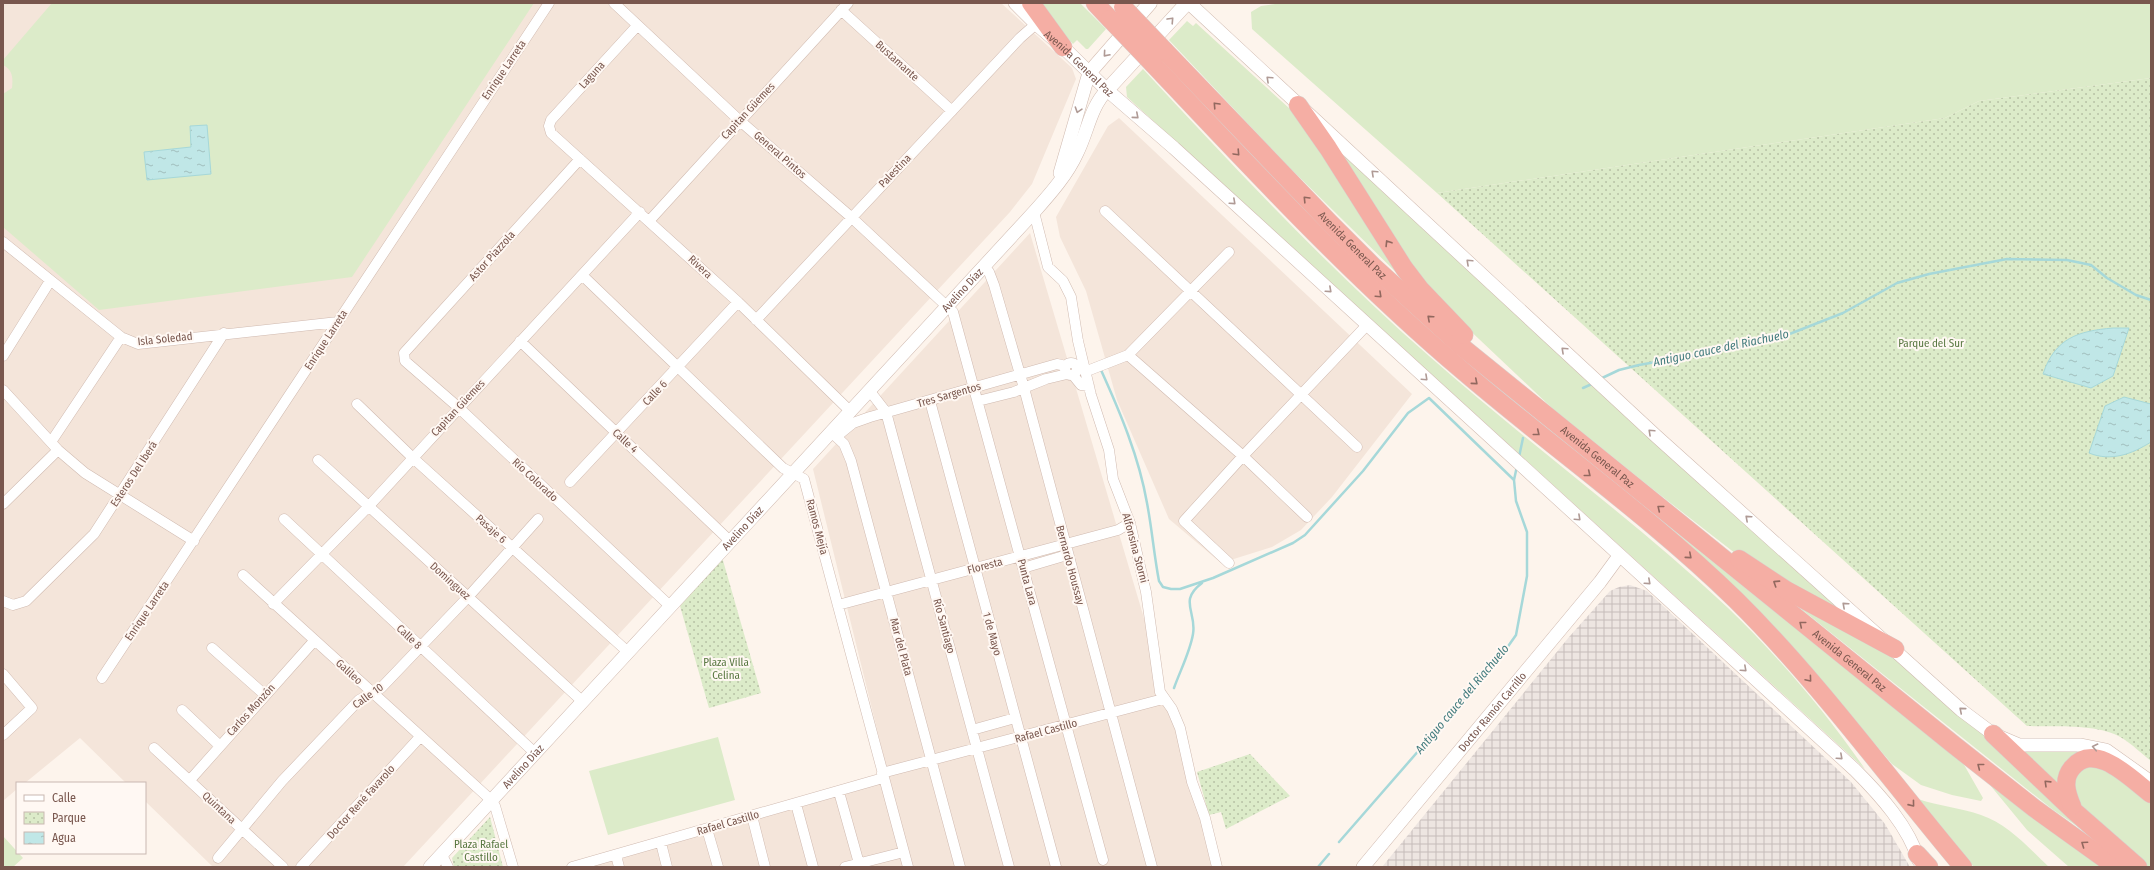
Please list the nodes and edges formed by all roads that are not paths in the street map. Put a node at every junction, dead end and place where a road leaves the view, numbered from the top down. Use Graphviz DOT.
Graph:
graph roads {
  1 [pos="549,3"];
  2 [pos="614,3"];
  3 [pos="1015,3"];
  4 [pos="1031,3"];
  5 [pos="1096,3"];
  6 [pos="1150,3"];
  7 [pos="1188,3"];
  8 [pos="844,7"];
  9 [pos="1117,9"];
  10 [pos="1036,24"];
  11 [pos="637,26"];
  12 [pos="1063,46"];
  13 [pos="1159,58"];
  14 [pos="1089,73"];
  15 [pos="1107,90"];
  16 [pos="1298,105"];
  17 [pos="952,111"];
  18 [pos="739,120"];
  19 [pos="549,126"];
  20 [pos="580,159"];
  21 [pos="1054,188"];
  22 [pos="640,212"];
  23 [pos="1034,212"];
  24 [pos="1105,212"];
  25 [pos="851,217"];
  26 [pos="650,220"];
  27 [pos="3,242"];
  28 [pos="1229,252"];
  29 [pos="983,266"];
  30 [pos="582,275"];
  31 [pos="50,281"];
  32 [pos="1190,291"];
  33 [pos="738,302"];
  34 [pos="948,305"];
  35 [pos="756,320"];
  36 [pos="338,322"];
  37 [pos="1367,325"];
  38 [pos="224,333"];
  39 [pos="121,337"];
  40 [pos="520,341"];
  41 [pos="404,353"];
  42 [pos="1128,355"];
  43 [pos="3,356"];
  44 [pos="678,368"];
  45 [pos="1087,371"];
  46 [pos="1069,372"];
  47 [pos="1020,374"];
  48 [pos="1089,386"];
  49 [pos="974,387"];
  50 [pos="1024,388"];
  51 [pos="3,390"];
  52 [pos="869,390"];
  53 [pos="1302,394"];
  54 [pos="930,401"];
  55 [pos="978,401"];
  56 [pos="357,404"];
  57 [pos="458,407"];
  58 [pos="1534,407"];
  59 [pos="850,411"];
  60 [pos="886,412"];
  61 [pos="616,433"];
  62 [pos="834,434"];
  63 [pos="55,446"];
  64 [pos="1357,446"];
  65 [pos="1243,456"];
  66 [pos="413,458"];
  67 [pos="318,460"];
  68 [pos="793,473"];
  69 [pos="570,482"];
  70 [pos="120,496"];
  71 [pos="3,504"];
  72 [pos="368,507"];
  73 [pos="1307,517"];
  74 [pos="284,519"];
  75 [pos="538,519"];
  76 [pos="1130,523"];
  77 [pos="730,540"];
  78 [pos="194,541"];
  79 [pos="1701,542"];
  80 [pos="1064,544"];
  81 [pos="512,548"];
  82 [pos="321,554"];
  83 [pos="1067,555"];
  84 [pos="1619,556"];
  85 [pos="1020,557"];
  86 [pos="1229,563"];
  87 [pos="1023,568"];
  88 [pos="975,569"];
  89 [pos="243,575"];
  90 [pos="931,580"];
  91 [pos="886,592"];
  92 [pos="468,597"];
  93 [pos="3,601"];
  94 [pos="273,604"];
  95 [pos="838,605"];
  96 [pos="670,606"];
  97 [pos="314,641"];
  98 [pos="420,647"];
  99 [pos="212,648"];
  100 [pos="1896,650"];
  101 [pos="628,652"];
  102 [pos="3,674"];
  103 [pos="102,678"];
  104 [pos="371,693"];
  105 [pos="265,694"];
  106 [pos="1163,699"];
  107 [pos="582,701"];
  108 [pos="182,710"];
  109 [pos="1110,714"];
  110 [pos="1015,718"];
  111 [pos="1065,726"];
  112 [pos="972,730"];
  113 [pos="1993,734"];
  114 [pos="3,736"];
  115 [pos="420,737"];
  116 [pos="1020,737"];
  117 [pos="220,745"];
  118 [pos="154,748"];
  119 [pos="977,749"];
  120 [pos="535,753"];
  121 [pos="932,760"];
  122 [pos="883,776"];
  123 [pos="190,780"];
  124 [pos="2151,782"];
  125 [pos="839,792"];
  126 [pos="2151,794"];
  127 [pos="492,800"];
  128 [pos="796,804"];
  129 [pos="2074,811"];
  130 [pos="752,816"];
  131 [pos="707,829"];
  132 [pos="242,830"];
  133 [pos="661,842"];
  134 [pos="904,852"];
  135 [pos="442,855"];
  136 [pos="616,855"];
  137 [pos="218,858"];
  138 [pos="1103,860"];
  139 [pos="1922,863"];
  140 [pos="2126,864"];
  141 [pos="859,865"];
  142 [pos="283,867"];
  143 [pos="302,867"];
  144 [pos="430,867"];
  145 [pos="448,867"];
  146 [pos="513,867"];
  147 [pos="574,867"];
  148 [pos="619,867"];
  149 [pos="667,867"];
  150 [pos="718,867"];
  151 [pos="765,867"];
  152 [pos="813,867"];
  153 [pos="844,867"];
  154 [pos="908,867"];
  155 [pos="960,867"];
  156 [pos="1009,867"];
  157 [pos="1056,867"];
  158 [pos="1152,867"];
  159 [pos="1215,867"];
  160 [pos="1363,867"];
  161 [pos="1963,867"];
  1 -- 36 [label="street, Enrique Larreta"];
  2 -- 11 [label="street, General Pintos"];
  3 -- 10 [label="street, Avenida General Paz"];
  4 -- 12 [label="highway"];
  5 -- 9 [label="highway, Avenida General Paz"];
  6 -- 14 [label="main road, one-way"];
  15 -- 7 [label="main road, one-way"];
  16 -- 7 [label="street, one-way"];
  8 -- 17 [label="street, Bustamante"];
  8 -- 18 [label="street, Capitan Güemes"];
  9 -- 13 [label="highway, Avenida General Paz, bridge"];
  10 -- 12 [label="street, Avenida General Paz"];
  10 -- 17 [label="street, Palestina"];
  11 -- 18 [label="street, General Pintos"];
  11 -- 19 [label="street, Laguna"];
  12 -- 14 [label="street, Avenida General Paz"];
  58 -- 13 [label="highway, Avenida General Paz, one-way"];
  13 -- 161 [label="highway, Avenida General Paz, one-way"];
  14 -- 15 [label="street, Avenida General Paz"];
  14 -- 21 [label="street, Avelino Díaz, one-way"];
  15 -- 21 [label="street, Avelino Díaz"];
  15 -- 37 [label="street, Avenida General Paz, one-way"];
  58 -- 16 [label="highway, one-way"];
  100 -- 16 [label="street, one-way"];
  17 -- 25 [label="street, Palestina"];
  18 -- 25 [label="street, General Pintos"];
  18 -- 26 [label="street, Capitan Güemes"];
  19 -- 20 [label="street, Rivera"];
  20 -- 22 [label="street, Rivera"];
  20 -- 41 [label="street, Astor Piazzola"];
  21 -- 23 [label="street, Avelino Díaz"];
  22 -- 26 [label="street, Rivera"];
  22 -- 30 [label="street, Capitan Güemes"];
  23 -- 29 [label="street, Avelino Díaz"];
  23 -- 45 [label="street, Alfonsina Storni"];
  24 -- 32 [label="street"];
  25 -- 34 [label="street, General Pintos"];
  25 -- 35 [label="street, Palestina"];
  26 -- 33 [label="street, Rivera"];
  27 -- 31 [label="street, Isla Soledad"];
  28 -- 32 [label="street"];
  29 -- 34 [label="street, Avelino Díaz"];
  29 -- 47 [label="street, Bernardo Houssay"];
  30 -- 40 [label="street, Capitan Güemes"];
  30 -- 44 [label="street, Ramos Mejía"];
  31 -- 39 [label="street, Isla Soledad"];
  31 -- 43 [label="street"];
  32 -- 42 [label="street"];
  32 -- 53 [label="street"];
  33 -- 35 [label="street, Rivera"];
  33 -- 44 [label="street, Calle 6"];
  34 -- 49 [label="street, Punta Lara"];
  34 -- 52 [label="street, Avelino Díaz"];
  35 -- 59 [label="street, Rivera"];
  36 -- 38 [label="street, Isla Soledad"];
  36 -- 78 [label="street, Enrique Larreta"];
  37 -- 53 [label="street"];
  37 -- 84 [label="street, Avenida General Paz, one-way"];
  38 -- 39 [label="street, Isla Soledad"];
  38 -- 70 [label="street, Esteros Del Iberá"];
  39 -- 63 [label="street"];
  40 -- 57 [label="street, Capitan Güemes"];
  40 -- 61 [label="street, Calle 4"];
  41 -- 57 [label="street, Río Colorado"];
  42 -- 45 [label="street"];
  42 -- 65 [label="street"];
  44 -- 61 [label="street, Calle 6"];
  44 -- 68 [label="street, Ramos Mejía"];
  45 -- 48 [label="street, Alfonsina Storni"];
  46 -- 47 [label="street, Tres Sargentos"];
  46 -- 48 [label="street"];
  46 -- 50 [label="street, Tres Sargentos"];
  47 -- 49 [label="street, Tres Sargentos"];
  47 -- 50 [label="street, Bernardo Houssay"];
  48 -- 76 [label="street, Alfonsina Storni"];
  49 -- 54 [label="street, Tres Sargentos"];
  49 -- 55 [label="street, Punta Lara"];
  50 -- 55 [label="street, Tres Sargentos"];
  50 -- 80 [label="street, Bernardo Houssay"];
  51 -- 63 [label="street"];
  52 -- 59 [label="street, Avelino Díaz"];
  52 -- 60 [label="street, Río Santiago"];
  53 -- 64 [label="street"];
  53 -- 65 [label="street"];
  54 -- 60 [label="street, Tres Sargentos"];
  54 -- 88 [label="street, 1 de Mayo"];
  55 -- 85 [label="street, Punta Lara"];
  56 -- 66 [label="street, Pasaje 6"];
  57 -- 66 [label="street, Capitan Güemes"];
  57 -- 96 [label="street, Río Colorado"];
  79 -- 58 [label="highway, Avenida General Paz, one-way"];
  59 -- 62 [label="street, Avelino Díaz"];
  60 -- 62 [label="street, Tres Sargentos"];
  60 -- 90 [label="street, Río Santiago"];
  61 -- 69 [label="street, Calle 6"];
  61 -- 77 [label="street, Calle 4"];
  62 -- 68 [label="street, Avelino Díaz"];
  62 -- 91 [label="street, Mar del Plata"];
  63 -- 70 [label="street"];
  63 -- 71 [label="street"];
  65 -- 73 [label="street"];
  65 -- 86 [label="street"];
  66 -- 72 [label="street, Capitan Güemes"];
  66 -- 81 [label="street, Pasaje 6"];
  67 -- 72 [label="street, Dominguez"];
  68 -- 77 [label="street, Avelino Díaz"];
  68 -- 95 [label="street, Ramos Mejía"];
  70 -- 78 [label="street"];
  70 -- 93 [label="street, Esteros Del Iberá"];
  72 -- 82 [label="street, Capitan Güemes"];
  72 -- 92 [label="street, Dominguez"];
  74 -- 82 [label="street, Calle 8"];
  75 -- 81 [label="street, Calle 10"];
  76 -- 80 [label="street, Floresta"];
  76 -- 106 [label="street, Alfonsina Storni"];
  77 -- 96 [label="street, Avelino Díaz"];
  78 -- 103 [label="street, Enrique Larreta"];
  100 -- 79 [label="highway, one-way"];
  140 -- 79 [label="highway, Avenida General Paz, one-way"];
  80 -- 83 [label="street, Bernardo Houssay"];
  80 -- 85 [label="street, Floresta"];
  81 -- 92 [label="street, Calle 10"];
  81 -- 101 [label="street, Pasaje 6"];
  82 -- 94 [label="street, Capitan Güemes"];
  82 -- 98 [label="street, Calle 8"];
  83 -- 87 [label="street"];
  83 -- 109 [label="street, Bernardo Houssay"];
  84 -- 139 [label="street, Avenida General Paz, one-way"];
  84 -- 160 [label="street, Doctor Ramón Carrillo"];
  85 -- 87 [label="street, Punta Lara"];
  85 -- 88 [label="street, Floresta"];
  87 -- 111 [label="street, Punta Lara"];
  88 -- 90 [label="street, Floresta"];
  88 -- 110 [label="street, 1 de Mayo"];
  89 -- 94 [label="street, Galileo"];
  90 -- 91 [label="street, Floresta"];
  90 -- 112 [label="street, Río Santiago"];
  91 -- 95 [label="street, Floresta"];
  91 -- 121 [label="street, Mar del Plata"];
  92 -- 98 [label="street, Calle 10"];
  92 -- 107 [label="street, Dominguez"];
  94 -- 97 [label="street, Galileo"];
  95 -- 122 [label="street, Ramos Mejía"];
  96 -- 101 [label="street, Avelino Díaz"];
  97 -- 104 [label="street, Galileo"];
  97 -- 105 [label="street, Carlos Monzón"];
  98 -- 104 [label="street, Calle 10"];
  98 -- 120 [label="street, Calle 8"];
  99 -- 105 [label="street"];
  113 -- 100 [label="street, one-way"];
  101 -- 107 [label="street, Avelino Díaz"];
  102 -- 114 [label="street"];
  104 -- 115 [label="street, Galileo"];
  104 -- 132 [label="street, Calle 10"];
  105 -- 117 [label="street, Carlos Monzón"];
  106 -- 109 [label="street, Rafael Castillo"];
  106 -- 159 [label="street, Alfonsina Storni"];
  107 -- 120 [label="street, Avelino Díaz"];
  108 -- 117 [label="street"];
  109 -- 111 [label="street, Rafael Castillo"];
  109 -- 158 [label="street, Bernardo Houssay"];
  110 -- 112 [label="street"];
  110 -- 116 [label="street, 1 de Mayo"];
  111 -- 116 [label="street, Rafael Castillo"];
  111 -- 138 [label="street, Punta Lara"];
  112 -- 119 [label="street, Río Santiago"];
  124 -- 113 [label="street, one-way"];
  129 -- 113 [label="highway, one-way"];
  115 -- 127 [label="street, Galileo"];
  115 -- 143 [label="street, Doctor René Favarolo"];
  116 -- 119 [label="street, Rafael Castillo"];
  116 -- 157 [label="street, 1 de Mayo"];
  117 -- 123 [label="street, Carlos Monzón"];
  118 -- 123 [label="street, Quintana"];
  119 -- 121 [label="street, Rafael Castillo"];
  119 -- 156 [label="street, Río Santiago"];
  120 -- 127 [label="street, Avelino Díaz"];
  121 -- 122 [label="street, Rafael Castillo"];
  121 -- 155 [label="street, Mar del Plata"];
  122 -- 125 [label="street, Rafael Castillo"];
  122 -- 134 [label="street, Ramos Mejía"];
  123 -- 132 [label="street, Quintana"];
  125 -- 128 [label="street, Rafael Castillo"];
  125 -- 141 [label="street"];
  126 -- 129 [label="highway"];
  127 -- 135 [label="street, Avelino Díaz"];
  127 -- 146 [label="street"];
  128 -- 130 [label="street, Rafael Castillo"];
  128 -- 152 [label="street"];
  129 -- 140 [label="highway"];
  130 -- 131 [label="street, Rafael Castillo"];
  130 -- 151 [label="street"];
  131 -- 133 [label="street, Rafael Castillo"];
  131 -- 150 [label="street"];
  132 -- 137 [label="street, Calle 10"];
  132 -- 142 [label="street, Quintana"];
  133 -- 136 [label="street, Rafael Castillo"];
  133 -- 149 [label="street"];
  134 -- 141 [label="street"];
  134 -- 154 [label="street, Ramos Mejía"];
  135 -- 144 [label="street, Avelino Díaz"];
  135 -- 145 [label="street"];
  136 -- 147 [label="street, Rafael Castillo"];
  136 -- 148 [label="street"];
  141 -- 153 [label="street"];
}
